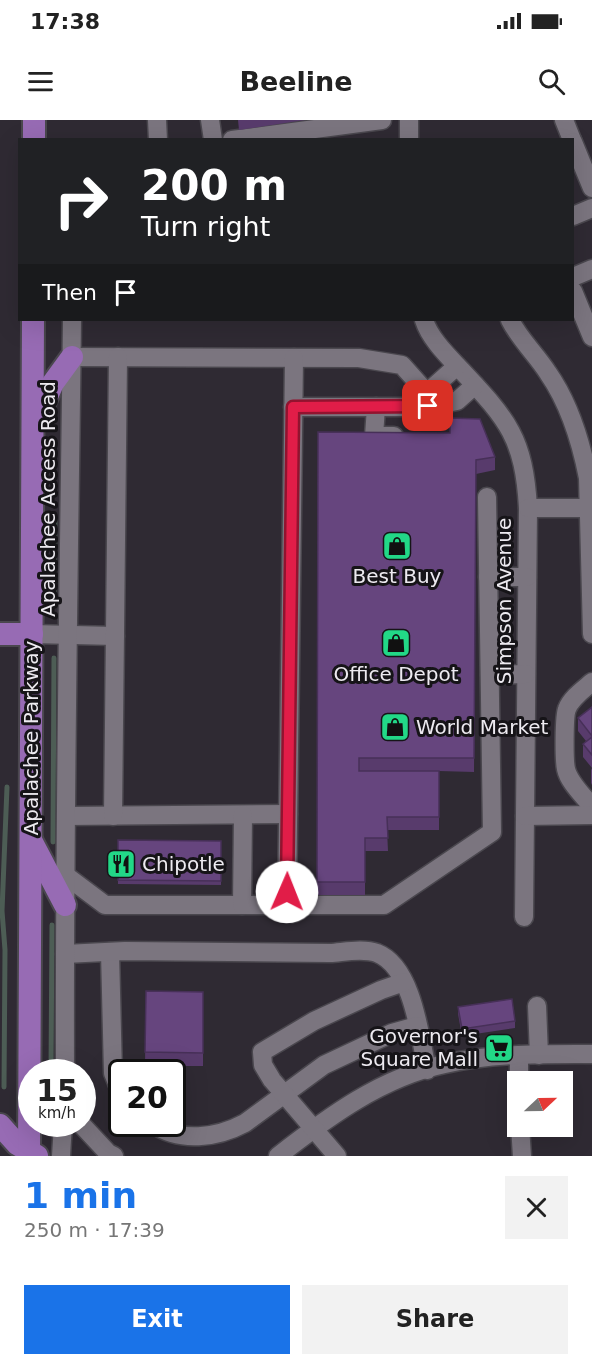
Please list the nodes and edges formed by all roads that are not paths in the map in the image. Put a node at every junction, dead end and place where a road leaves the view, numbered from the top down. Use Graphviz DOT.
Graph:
graph roads {
  1 [pos="34,120"];
  2 [pos="157,120"];
  3 [pos="210,120"];
  4 [pos="409,120"];
  5 [pos="564,120"];
  6 [pos="368,125"];
  7 [pos="34,138"];
  8 [pos="158,138"];
  9 [pos="213,138"];
  10 [pos="250,138"];
  11 [pos="409,138"];
  12 [pos="572,138"];
  13 [pos="574,143"];
  14 [pos="592,188"];
  15 [pos="592,208"];
  16 [pos="574,216"];
  17 [pos="592,269"];
  18 [pos="574,277"];
  19 [pos="574,293"];
  20 [pos="33,321"];
  21 [pos="72,321"];
  22 [pos="425,321"];
  23 [pos="510,321"];
  24 [pos="592,337"];
  25 [pos="72,357"];
  26 [pos="118,357"];
  27 [pos="294,358"];
  28 [pos="457,366"];
  29 [pos="475,385"];
  30 [pos="427,393"];
  31 [pos="293,407"];
  32 [pos="376,407"];
  33 [pos="412,407"];
  34 [pos="416,436"];
  35 [pos="32,438"];
  36 [pos="488,497"];
  37 [pos="528,508"];
  38 [pos="591,508"];
  39 [pos="488,577"];
  40 [pos="527,577"];
  41 [pos="0,634"];
  42 [pos="32,634"];
  43 [pos="592,634"];
  44 [pos="69,635"];
  45 [pos="115,636"];
  46 [pos="526,674"];
  47 [pos="490,675"];
  48 [pos="592,682"];
  49 [pos="592,807"];
  50 [pos="288,814"];
  51 [pos="243,815"];
  52 [pos="592,815"];
  53 [pos="66,816"];
  54 [pos="113,816"];
  55 [pos="525,816"];
  56 [pos="31,840"];
  57 [pos="65,875"];
  58 [pos="65,905"];
  59 [pos="242,905"];
  60 [pos="287,905"];
  61 [pos="524,917"];
  62 [pos="110,952"];
  63 [pos="65,954"];
  64 [pos="404,982"];
  65 [pos="537,1006"];
  66 [pos="417,1026"];
  67 [pos="592,1054"];
  68 [pos="519,1055"];
  69 [pos="539,1055"];
  70 [pos="65,1059"];
  71 [pos="113,1059"];
  72 [pos="427,1070"];
  73 [pos="519,1071"];
  74 [pos="283,1093"];
  75 [pos="0,1125"];
  76 [pos="312,1129"];
  77 [pos="186,1136"];
  78 [pos="62,1137"];
  79 [pos="93,1137"];
  80 [pos="522,1137"];
  81 [pos="32,1155"];
  82 [pos="61,1156"];
  83 [pos="114,1156"];
  84 [pos="278,1156"];
  85 [pos="337,1156"];
  86 [pos="526,1156"];
  1 -- 7 [label="main road"];
  2 -- 8 [label="street"];
  3 -- 9 [label="street"];
  4 -- 11 [label="street"];
  5 -- 12 [label="street"];
  6 -- 10 [label="street"];
  13 -- 14 [label="street"];
  15 -- 16 [label="street"];
  17 -- 18 [label="street"];
  19 -- 24 [label="street"];
  20 -- 35 [label="main road, Apalachee Parkway"];
  21 -- 25 [label="street, Apalachee Access Road"];
  22 -- 28 [label="street, Simpson Avenue"];
  23 -- 38 [label="street"];
  25 -- 26 [label="street"];
  25 -- 35 [label="main road"];
  25 -- 44 [label="street, Apalachee Access Road"];
  26 -- 27 [label="street"];
  26 -- 45 [label="street"];
  27 -- 30 [label="street"];
  27 -- 31 [label="street"];
  28 -- 29 [label="street, Simpson Avenue"];
  28 -- 30 [label="street"];
  29 -- 33 [label="street"];
  29 -- 37 [label="street, Simpson Avenue"];
  30 -- 33 [label="street"];
  31 -- 32 [label="street"];
  31 -- 50 [label="street"];
  32 -- 33 [label="street"];
  32 -- 34 [label="street"];
  35 -- 42 [label="main road, Apalachee Parkway"];
  36 -- 39 [label="street"];
  37 -- 38 [label="street"];
  37 -- 40 [label="street, Simpson Avenue"];
  38 -- 43 [label="street"];
  39 -- 40 [label="street"];
  39 -- 47 [label="street"];
  40 -- 46 [label="street, Simpson Avenue"];
  41 -- 42 [label="main road"];
  42 -- 44 [label="street"];
  42 -- 56 [label="main road, Apalachee Parkway"];
  44 -- 45 [label="street"];
  44 -- 53 [label="street, Apalachee Access Road"];
  45 -- 54 [label="street"];
  46 -- 47 [label="street"];
  46 -- 55 [label="street, Simpson Avenue"];
  47 -- 60 [label="street"];
  48 -- 49 [label="street"];
  50 -- 51 [label="street"];
  50 -- 60 [label="street"];
  51 -- 54 [label="street"];
  51 -- 59 [label="street"];
  52 -- 55 [label="street"];
  53 -- 54 [label="street"];
  53 -- 57 [label="street, Apalachee Access Road"];
  55 -- 61 [label="street, Simpson Avenue"];
  56 -- 58 [label="main road"];
  56 -- 81 [label="main road, Apalachee Parkway"];
  57 -- 58 [label="street, Apalachee Access Road"];
  57 -- 59 [label="street"];
  58 -- 63 [label="street, Apalachee Access Road"];
  59 -- 60 [label="street"];
  62 -- 63 [label="street"];
  62 -- 64 [label="street"];
  62 -- 71 [label="street"];
  63 -- 70 [label="street, Apalachee Access Road"];
  64 -- 66 [label="street"];
  64 -- 74 [label="street"];
  65 -- 69 [label="street"];
  66 -- 72 [label="street"];
  66 -- 74 [label="street"];
  67 -- 69 [label="street"];
  68 -- 69 [label="street"];
  68 -- 72 [label="street"];
  68 -- 73 [label="street"];
  72 -- 76 [label="street"];
  74 -- 76 [label="street"];
  74 -- 77 [label="street"];
  75 -- 81 [label="main road"];
  76 -- 84 [label="street"];
  76 -- 85 [label="street"];
  78 -- 82 [label="street"];
  79 -- 83 [label="street"];
  80 -- 86 [label="street"];
}
